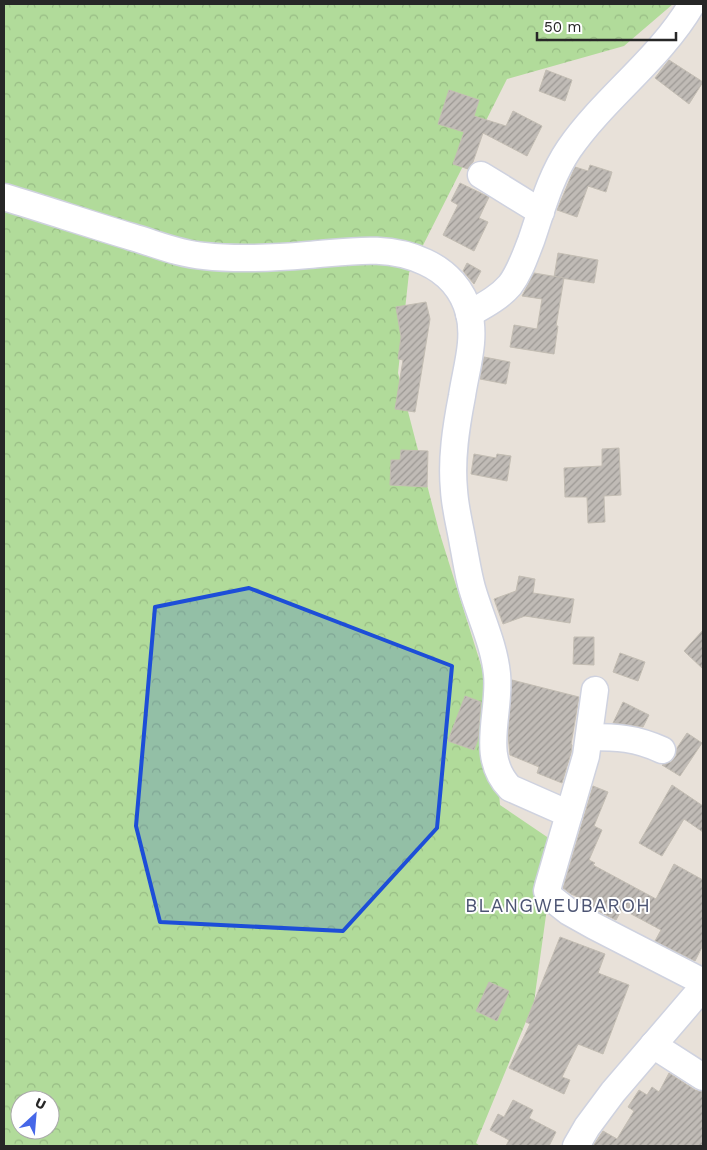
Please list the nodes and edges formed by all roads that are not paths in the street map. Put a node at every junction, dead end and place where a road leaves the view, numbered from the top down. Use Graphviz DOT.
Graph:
graph roads {
  1 [pos="692,4"];
  2 [pos="481,175"];
  3 [pos="4,197"];
  4 [pos="541,212"];
  5 [pos="469,314"];
  6 [pos="595,690"];
  7 [pos="589,737"];
  8 [pos="662,750"];
  9 [pos="569,814"];
  10 [pos="703,982"];
  11 [pos="703,987"];
  12 [pos="654,1045"];
  13 [pos="703,1076"];
  14 [pos="576,1146"];
  1 -- 4 [label="street"];
  2 -- 4 [label="street"];
  3 -- 5 [label="street"];
  4 -- 5 [label="street"];
  5 -- 9 [label="street"];
  6 -- 7 [label="street"];
  7 -- 8 [label="street"];
  7 -- 9 [label="street"];
  9 -- 10 [label="street"];
  11 -- 12 [label="street"];
  12 -- 13 [label="street"];
  12 -- 14 [label="street"];
}
